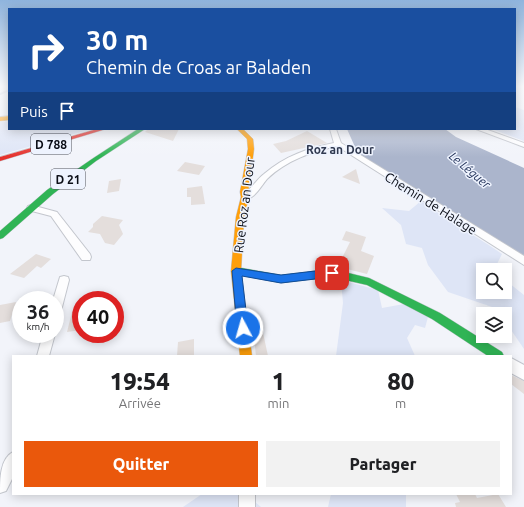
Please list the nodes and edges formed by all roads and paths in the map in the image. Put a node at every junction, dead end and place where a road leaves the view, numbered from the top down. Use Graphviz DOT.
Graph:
graph roads {
  1 [pos="100,130"];
  2 [pos="140,130"];
  3 [pos="241,130"];
  4 [pos="332,130"];
  5 [pos="482,130"];
  6 [pos="338,144"];
  7 [pos="524,146"];
  8 [pos="0,159"];
  9 [pos="245,197"];
  10 [pos="31,208"];
  11 [pos="0,236"];
  12 [pos="86,257"];
  13 [pos="524,261"];
  14 [pos="236,271"];
  15 [pos="64,280"];
  16 [pos="61,291"];
  17 [pos="46,343"];
  18 [pos="42,355"];
  19 [pos="246,355"];
  20 [pos="496,355"];
  21 [pos="512,365"];
  22 [pos="524,373"];
  23 [pos="12,462"];
  24 [pos="0,485"];
  1 -- 8 [label="street, D 788"];
  2 -- 10 [label="street, D 21"];
  3 -- 9 [label="street, Rue Roz an Dour"];
  4 -- 6 [label="street"];
  5 -- 7 [label="street"];
  6 -- 9 [label="street"];
  6 -- 13 [label="street, Chemin de Halage"];
  9 -- 14 [label="street, Rue Roz an Dour"];
  10 -- 11 [label="street, D 21"];
  10 -- 12 [label="street"];
  14 -- 19 [label="street, Rue Roz an Dour"];
  14 -- 20 [label="street"];
  15 -- 16 [label="street"];
  17 -- 18 [label="street"];
  21 -- 22 [label="street"];
  23 -- 24 [label="street"];
}
